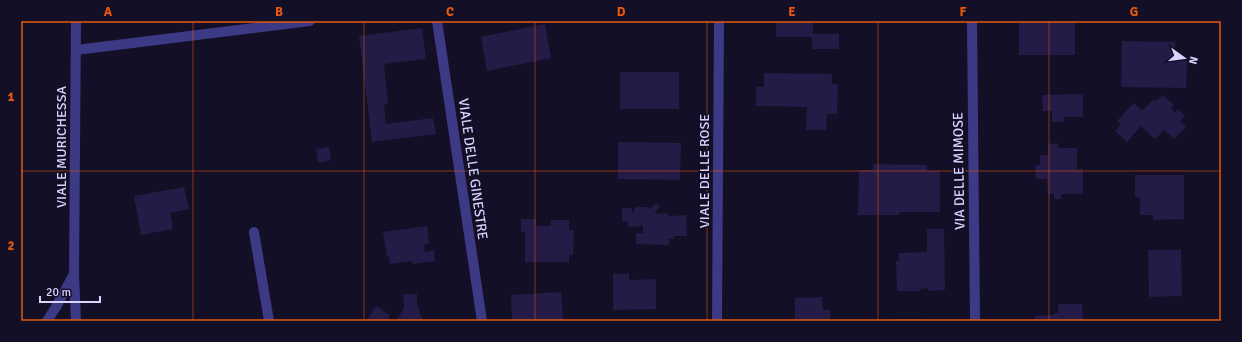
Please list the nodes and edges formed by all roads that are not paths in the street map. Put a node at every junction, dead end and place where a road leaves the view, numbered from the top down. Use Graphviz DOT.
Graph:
graph roads {
  1 [pos="76,21"];
  2 [pos="310,21"];
  3 [pos="437,21"];
  4 [pos="719,21"];
  5 [pos="972,21"];
  6 [pos="76,50"];
  7 [pos="254,232"];
  8 [pos="74,274"];
  9 [pos="47,321"];
  10 [pos="76,321"];
  11 [pos="269,321"];
  12 [pos="482,321"];
  13 [pos="717,321"];
  14 [pos="975,321"];
  1 -- 6 [label="street, VIALE MURICHESSA"];
  2 -- 6 [label="street"];
  3 -- 12 [label="street, VIALE DELLE GINESTRE"];
  4 -- 13 [label="street, VIALE DELLE ROSE"];
  5 -- 14 [label="street, VIA DELLE MIMOSE"];
  6 -- 8 [label="street, VIALE MURICHESSA"];
  7 -- 11 [label="street"];
  8 -- 9 [label="street, VIALE MURICHESSA"];
  8 -- 10 [label="street, VIALE MURICHESSA"];
}
